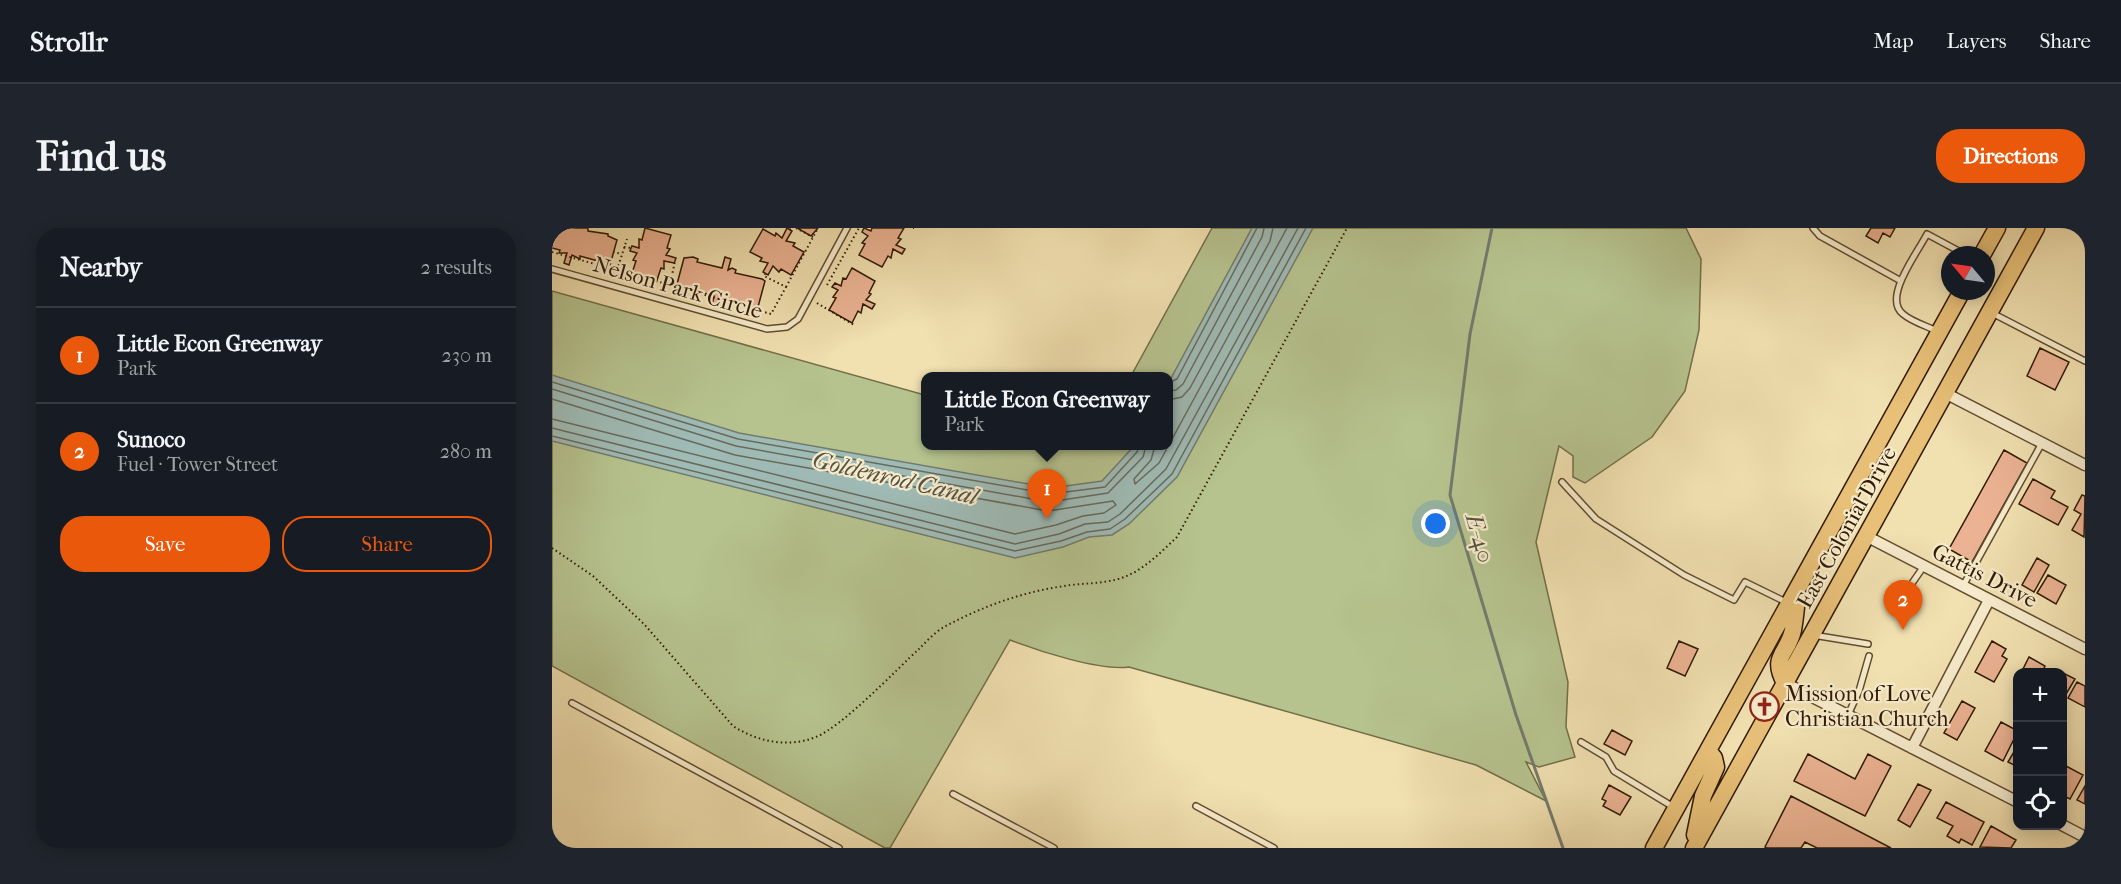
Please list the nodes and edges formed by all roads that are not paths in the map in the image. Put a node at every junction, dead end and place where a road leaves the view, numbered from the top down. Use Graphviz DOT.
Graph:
graph roads {
  1 [pos="848,228"];
  2 [pos="1813,228"];
  3 [pos="1931,228"];
  4 [pos="1997,228"];
  5 [pos="2036,228"];
  6 [pos="1928,234"];
  7 [pos="1950,246"];
  8 [pos="1987,246"];
  9 [pos="552,269"];
  10 [pos="1901,281"];
  11 [pos="1957,300"];
  12 [pos="1991,312"];
  13 [pos="1940,333"];
  14 [pos="2085,361"];
  15 [pos="1947,394"];
  16 [pos="2042,443"];
  17 [pos="2085,465"];
  18 [pos="1562,482"];
  19 [pos="1866,536"];
  20 [pos="1924,566"];
  21 [pos="1963,586"];
  22 [pos="1799,587"];
  23 [pos="1908,589"];
  24 [pos="1989,600"];
  25 [pos="1790,604"];
  26 [pos="1812,635"];
  27 [pos="1868,644"];
  28 [pos="2085,649"];
  29 [pos="1869,656"];
  30 [pos="1785,683"];
  31 [pos="572,703"];
  32 [pos="1848,715"];
  33 [pos="1581,742"];
  34 [pos="1912,748"];
  35 [pos="1708,751"];
  36 [pos="953,794"];
  37 [pos="2013,799"];
  38 [pos="1196,806"];
  39 [pos="1676,808"];
  40 [pos="2067,828"];
  41 [pos="2085,837"];
  42 [pos="838,848"];
  43 [pos="1054,848"];
  44 [pos="1274,848"];
  45 [pos="1654,848"];
  46 [pos="1694,848"];
  1 -- 9 [label="lane, Nelson Park Circle"];
  2 -- 10 [label="lane"];
  3 -- 6 [label="lane"];
  4 -- 8 [label="highway"];
  5 -- 12 [label="highway, East Colonial Drive"];
  6 -- 7 [label="lane"];
  6 -- 10 [label="lane"];
  10 -- 13 [label="lane"];
  11 -- 13 [label="highway, East Colonial Drive"];
  12 -- 14 [label="lane"];
  12 -- 15 [label="highway, East Colonial Drive"];
  13 -- 22 [label="highway, East Colonial Drive"];
  15 -- 16 [label="street"];
  15 -- 19 [label="highway, East Colonial Drive"];
  16 -- 17 [label="street"];
  16 -- 21 [label="lane"];
  18 -- 25 [label="lane"];
  19 -- 20 [label="street, Gattis Drive"];
  19 -- 26 [label="highway, East Colonial Drive"];
  20 -- 21 [label="street, Gattis Drive"];
  20 -- 23 [label="lane"];
  21 -- 24 [label="street, Gattis Drive"];
  22 -- 25 [label="highway, East Colonial Drive"];
  22 -- 30 [label="highway"];
  24 -- 28 [label="street, Gattis Drive"];
  24 -- 34 [label="street"];
  25 -- 35 [label="highway, East Colonial Drive"];
  26 -- 27 [label="lane"];
  26 -- 30 [label="highway, East Colonial Drive"];
  29 -- 32 [label="lane"];
  30 -- 32 [label="street"];
  30 -- 46 [label="highway, East Colonial Drive"];
  31 -- 42 [label="lane"];
  32 -- 34 [label="street"];
  33 -- 39 [label="lane"];
  34 -- 37 [label="street"];
  35 -- 39 [label="highway, East Colonial Drive"];
  35 -- 46 [label="highway"];
  36 -- 43 [label="lane"];
  38 -- 44 [label="lane"];
  39 -- 45 [label="highway, East Colonial Drive"];
  40 -- 41 [label="street"];
}
